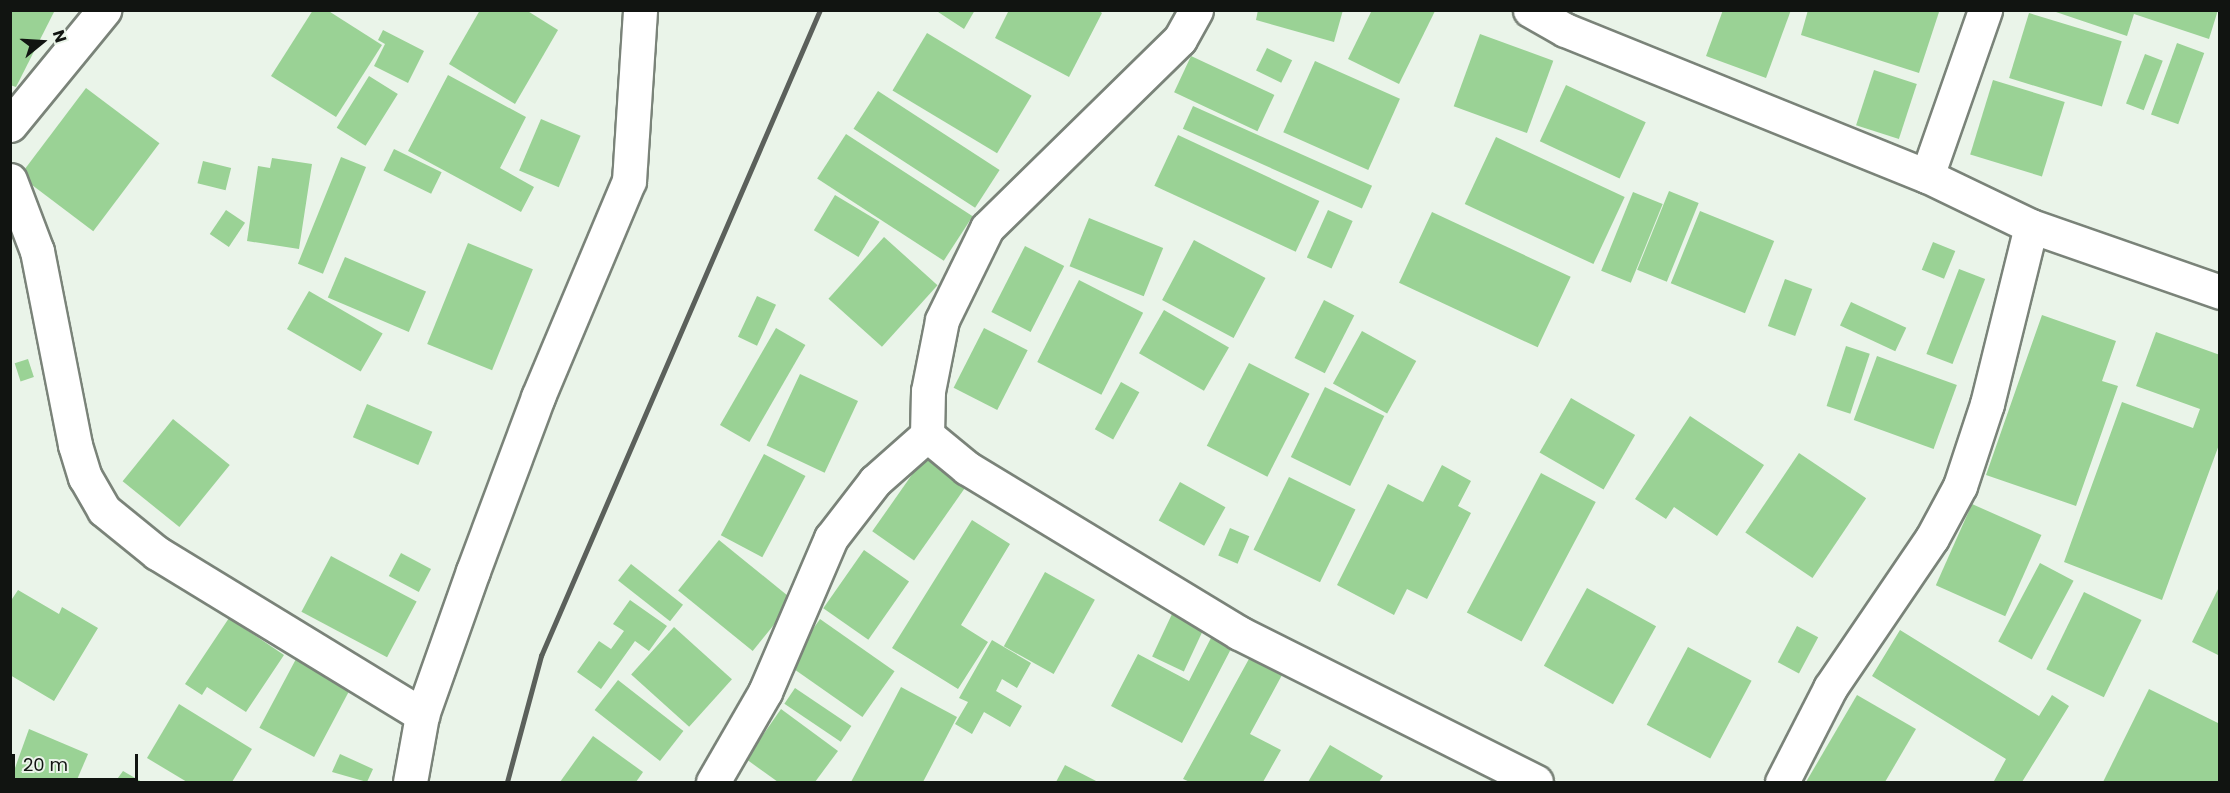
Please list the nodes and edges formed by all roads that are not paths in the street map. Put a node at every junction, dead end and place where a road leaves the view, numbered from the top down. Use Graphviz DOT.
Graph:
graph roads {
  1 [pos="104,10"];
  2 [pos="640,10"];
  3 [pos="1196,10"];
  4 [pos="1530,10"];
  5 [pos="1985,10"];
  6 [pos="10,125"];
  7 [pos="1927,176"];
  8 [pos="10,180"];
  9 [pos="2031,226"];
  10 [pos="2220,292"];
  11 [pos="927,435"];
  12 [pos="422,715"];
  13 [pos="410,783"];
  14 [pos="713,783"];
  15 [pos="1536,783"];
  16 [pos="1782,783"];
  1 -- 6 [label="street"];
  2 -- 12 [label="street"];
  3 -- 11 [label="street"];
  4 -- 7 [label="street"];
  5 -- 7 [label="street"];
  7 -- 9 [label="street"];
  8 -- 12 [label="street"];
  9 -- 10 [label="street"];
  9 -- 16 [label="street"];
  11 -- 14 [label="street"];
  11 -- 15 [label="street"];
  12 -- 13 [label="street"];
}
